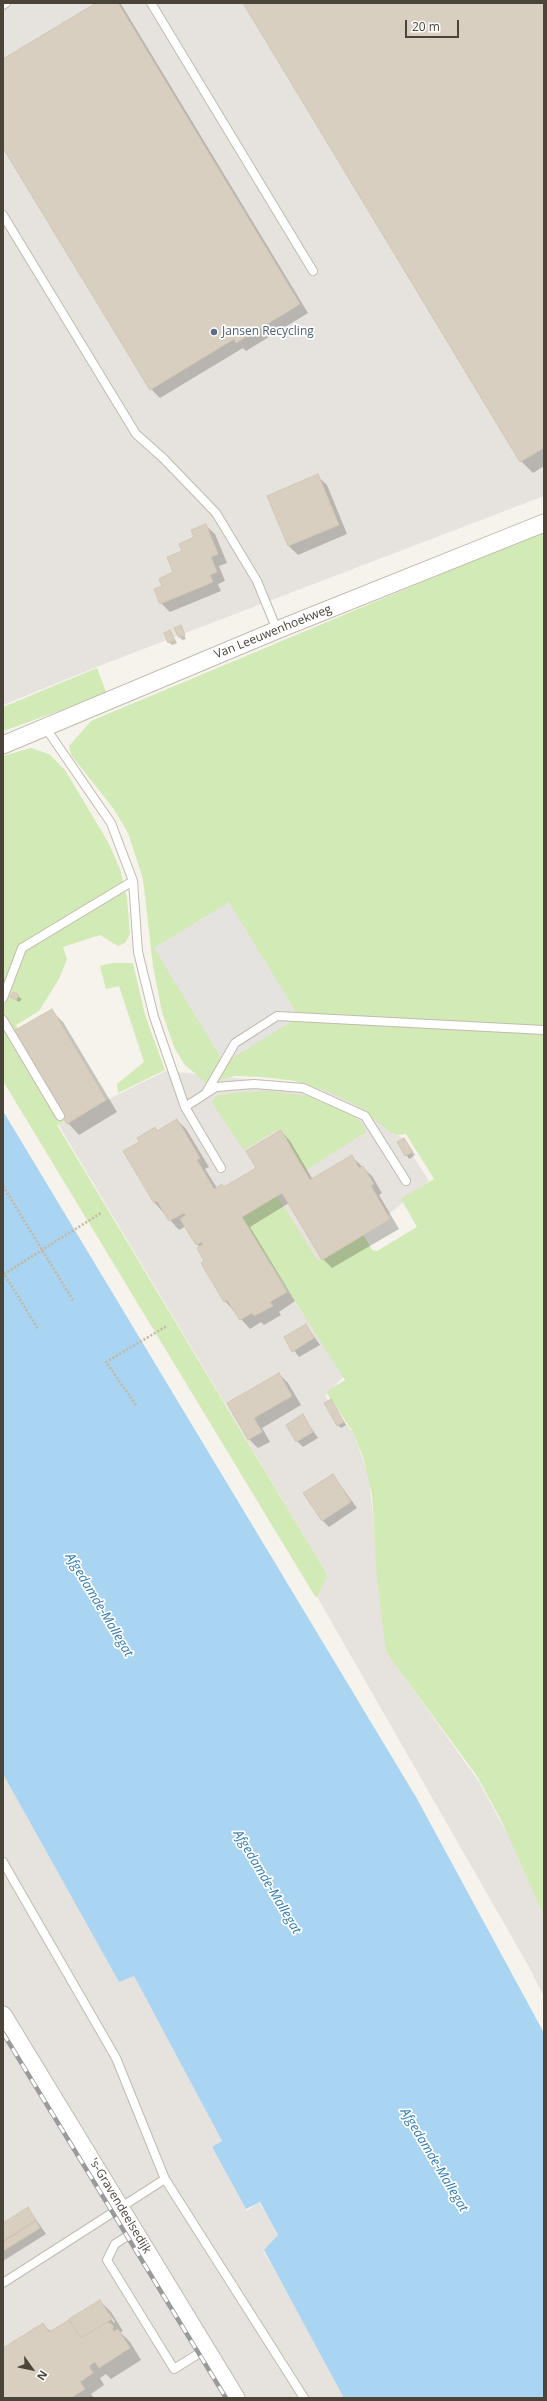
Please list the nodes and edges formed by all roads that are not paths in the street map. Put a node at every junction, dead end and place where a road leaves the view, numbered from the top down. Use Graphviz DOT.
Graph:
graph roads {
  1 [pos="6,3"];
  2 [pos="151,3"];
  3 [pos="3,5"];
  4 [pos="3,215"];
  5 [pos="313,271"];
  6 [pos="544,523"];
  7 [pos="277,630"];
  8 [pos="45,727"];
  9 [pos="3,745"];
  10 [pos="133,881"];
  11 [pos="3,998"];
  12 [pos="3,1020"];
  13 [pos="544,1030"];
  14 [pos="205,1094"];
  15 [pos="185,1107"];
  16 [pos="60,1116"];
  17 [pos="221,1168"];
  18 [pos="406,1181"];
  19 [pos="3,1862"];
  20 [pos="3,2015"];
  21 [pos="165,2180"];
  22 [pos="120,2208"];
  23 [pos="135,2231"];
  24 [pos="3,2283"];
  25 [pos="206,2349"];
  26 [pos="236,2398"];
  27 [pos="304,2398"];
  1 -- 3 [label="lane"];
  2 -- 5 [label="lane"];
  4 -- 7 [label="lane"];
  6 -- 7 [label="street, Van Leeuwenhoekweg"];
  7 -- 8 [label="street, Van Leeuwenhoekweg"];
  8 -- 9 [label="street, Van Leeuwenhoekweg"];
  8 -- 10 [label="lane"];
  10 -- 11 [label="lane"];
  10 -- 15 [label="lane"];
  12 -- 16 [label="lane"];
  13 -- 14 [label="lane"];
  14 -- 15 [label="lane"];
  14 -- 18 [label="lane"];
  15 -- 17 [label="lane"];
  19 -- 21 [label="lane"];
  20 -- 22 [label="street, 's-Gravendeelsedijk"];
  21 -- 22 [label="lane"];
  21 -- 27 [label="lane"];
  22 -- 23 [label="street, 's-Gravendeelsedijk"];
  22 -- 24 [label="lane"];
  23 -- 25 [label="street, 's-Gravendeelsedijk"];
  23 -- 25 [label="lane"];
  25 -- 26 [label="street, 's-Gravendeelsedijk"];
}
